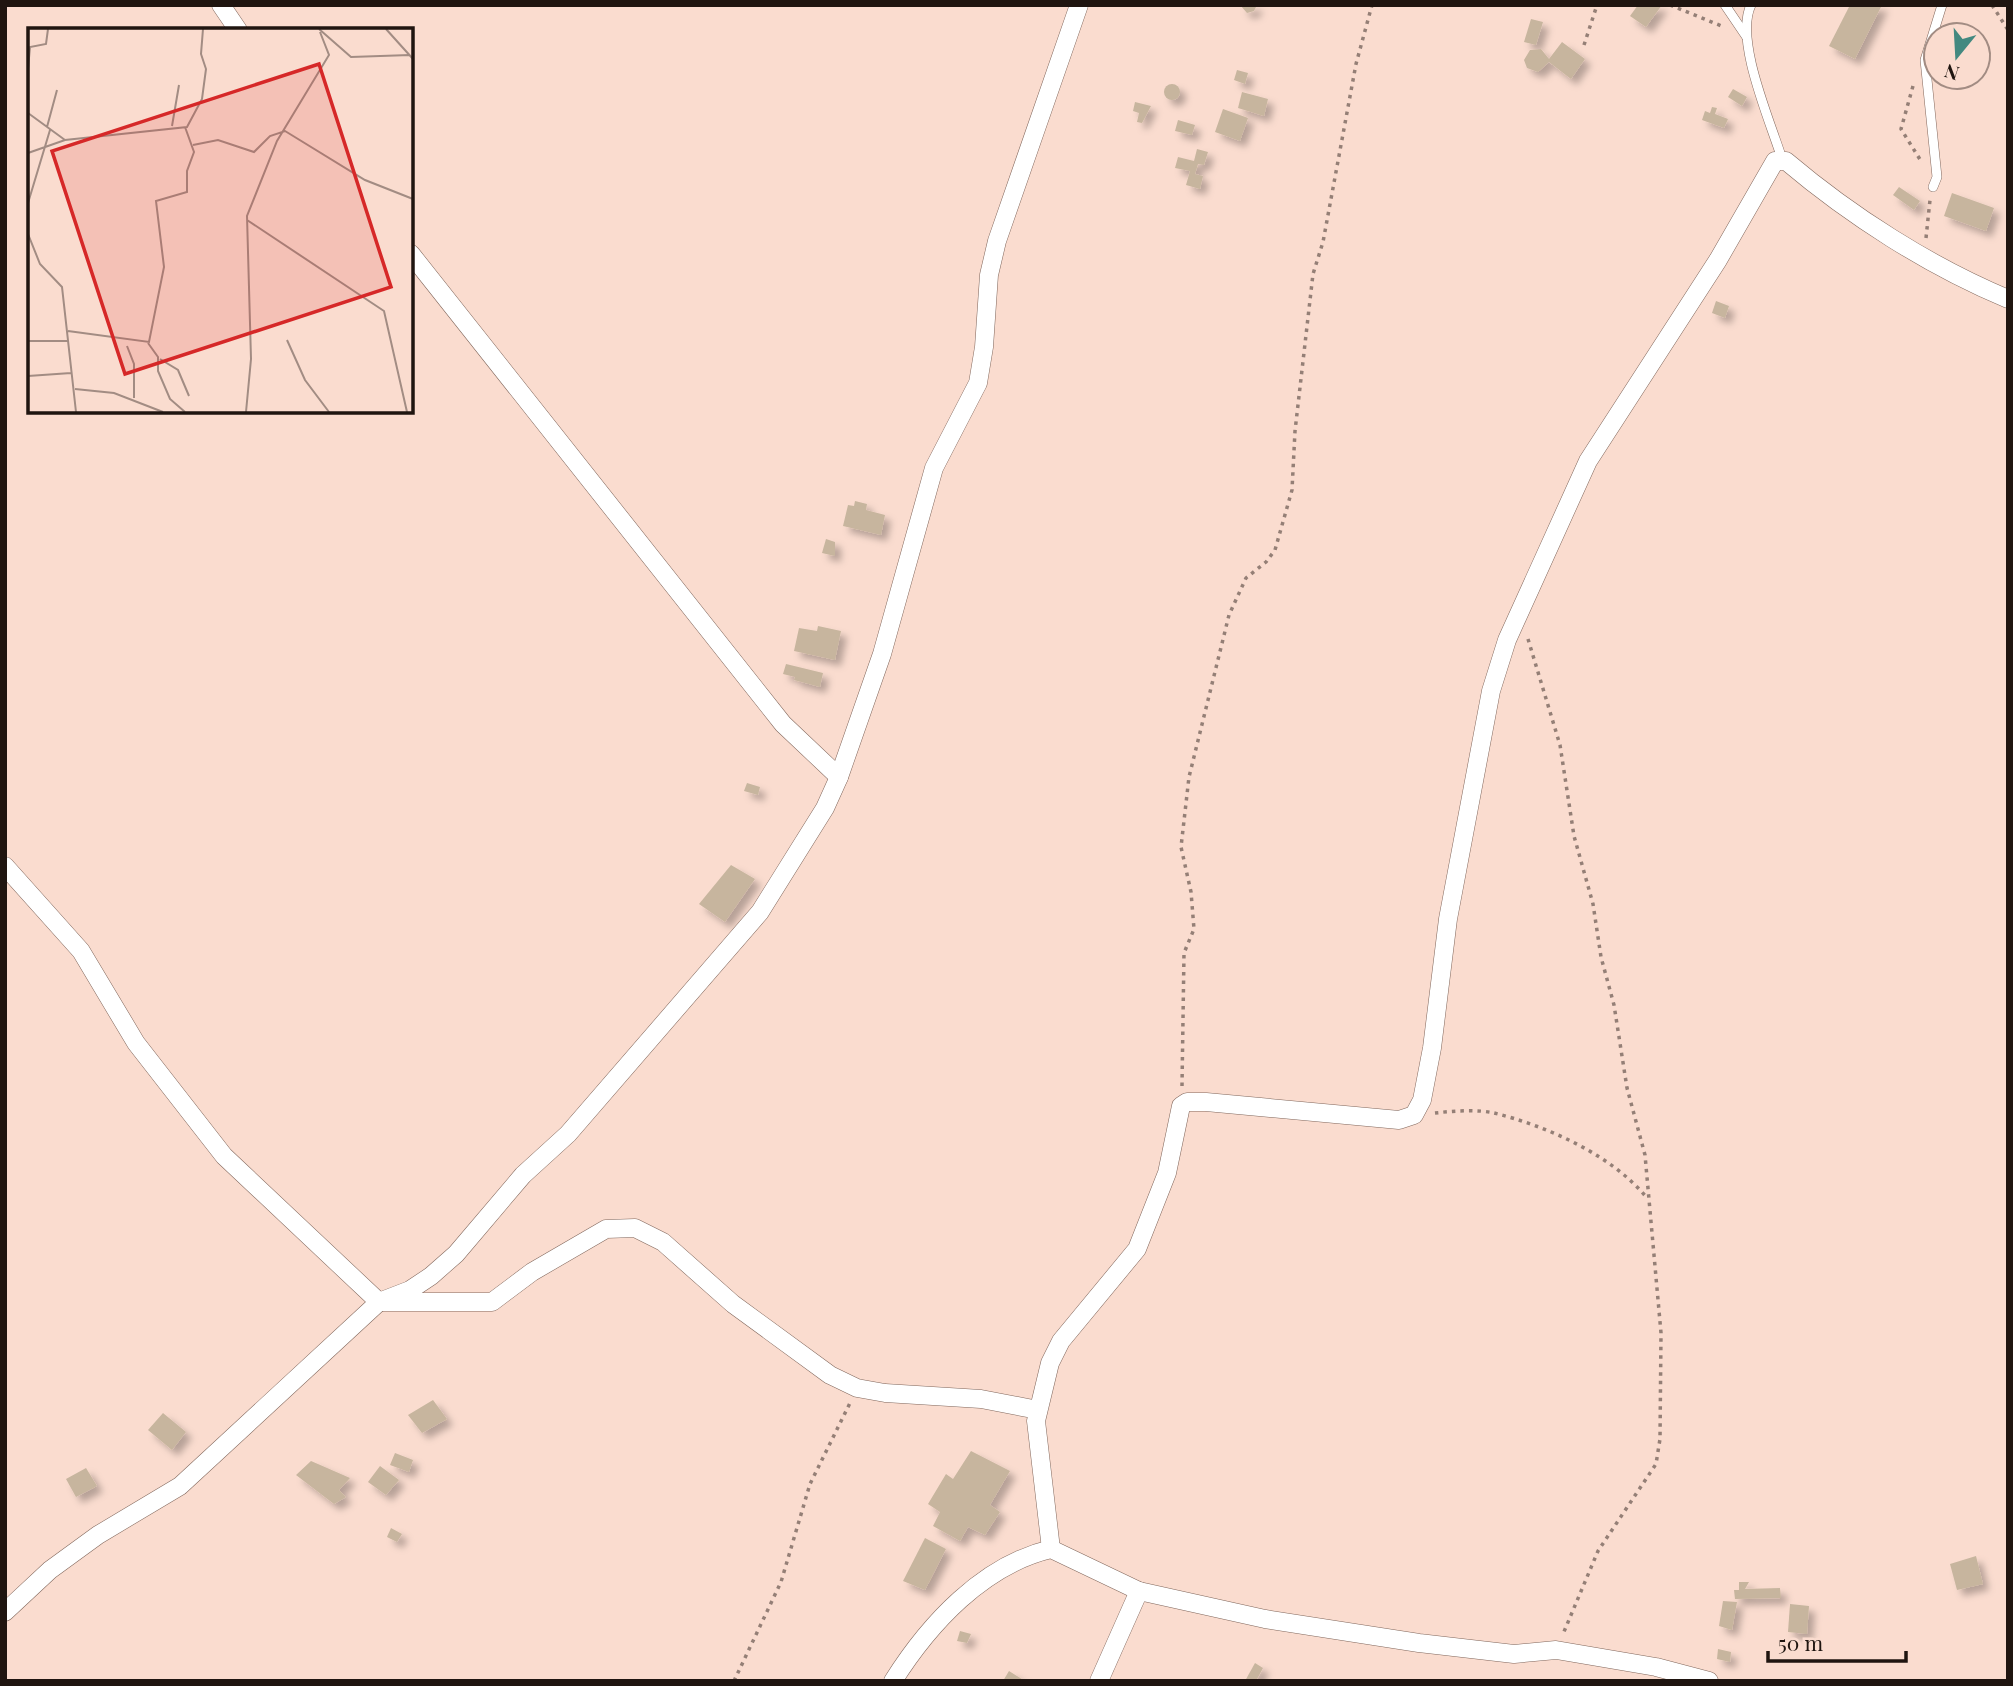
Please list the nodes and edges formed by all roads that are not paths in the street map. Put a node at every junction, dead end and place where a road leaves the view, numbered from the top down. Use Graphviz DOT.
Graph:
graph roads {
  1 [pos="221,5"];
  2 [pos="1079,5"];
  3 [pos="1725,5"];
  4 [pos="1751,5"];
  5 [pos="1942,5"];
  6 [pos="237,28"];
  7 [pos="1745,35"];
  8 [pos="1783,159"];
  9 [pos="1933,187"];
  10 [pos="413,257"];
  11 [pos="2008,299"];
  12 [pos="839,777"];
  13 [pos="5,866"];
  14 [pos="379,1302"];
  15 [pos="1038,1410"];
  16 [pos="1051,1549"];
  17 [pos="1139,1591"];
  18 [pos="5,1612"];
  19 [pos="893,1681"];
  20 [pos="1099,1681"];
  21 [pos="1709,1681"];
  1 -- 6 [label="street"];
  2 -- 12 [label="street"];
  3 -- 7 [label="lane"];
  4 -- 7 [label="lane"];
  5 -- 9 [label="lane"];
  7 -- 8 [label="lane"];
  8 -- 11 [label="street"];
  8 -- 15 [label="street"];
  10 -- 12 [label="street"];
  12 -- 14 [label="street"];
  13 -- 14 [label="street"];
  14 -- 15 [label="street"];
  14 -- 18 [label="street"];
  15 -- 16 [label="street"];
  16 -- 17 [label="street"];
  16 -- 19 [label="street"];
  17 -- 20 [label="street"];
  17 -- 21 [label="street"];
}
